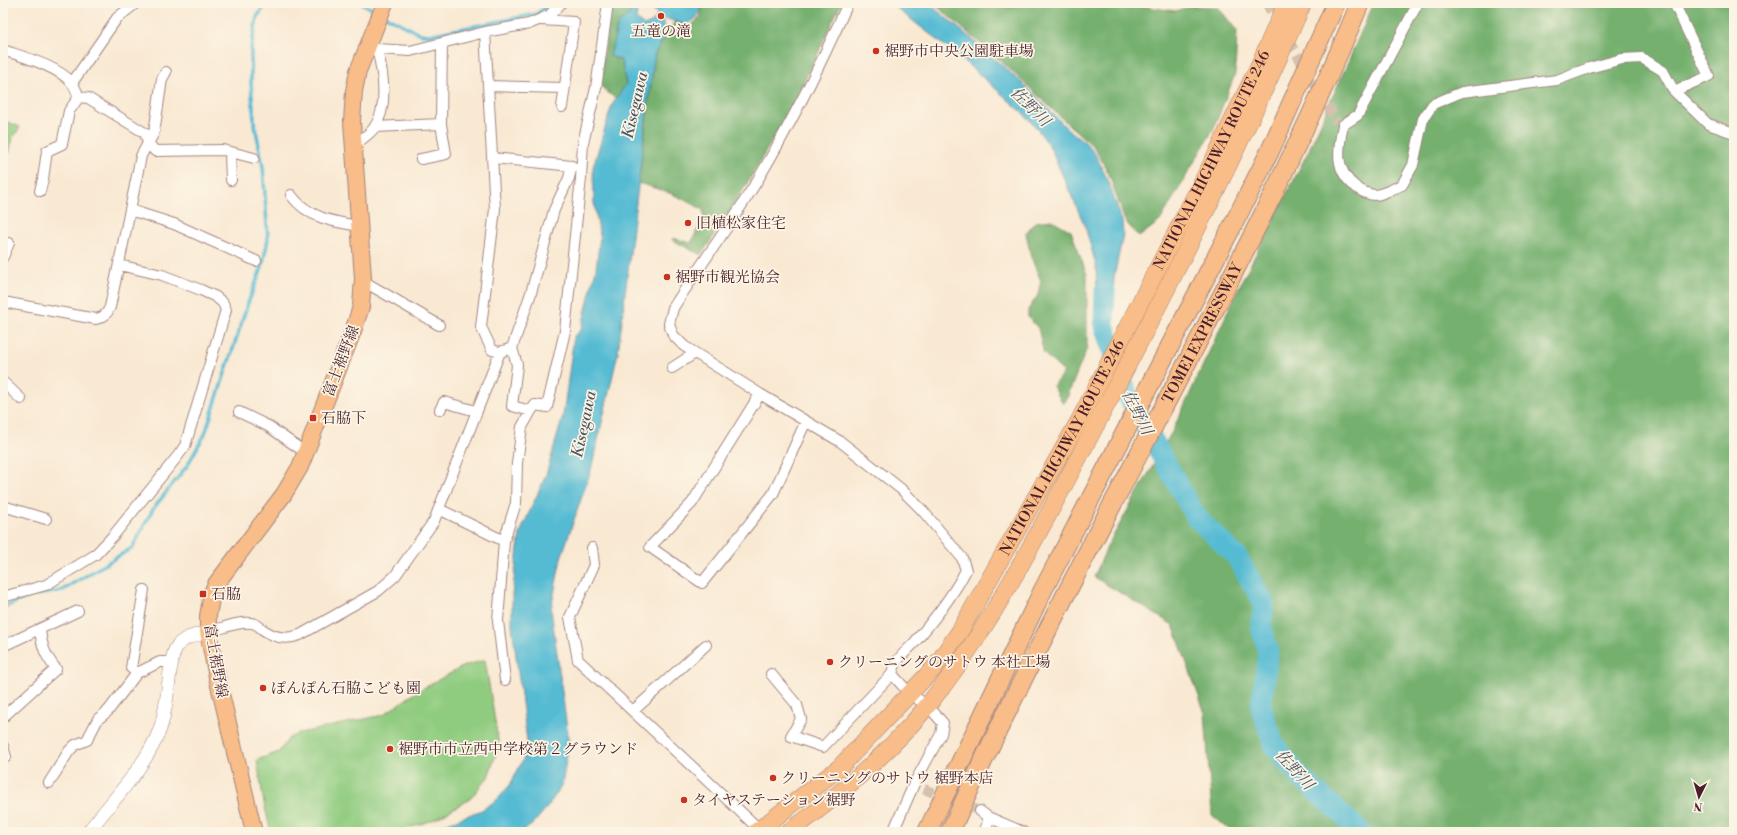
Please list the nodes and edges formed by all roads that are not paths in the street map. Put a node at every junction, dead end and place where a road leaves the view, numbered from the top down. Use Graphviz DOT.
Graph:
graph roads {
  1 [pos="136,3"];
  2 [pos="384,3"];
  3 [pos="561,3"];
  4 [pos="608,3"];
  5 [pos="848,3"];
  6 [pos="1286,3"];
  7 [pos="1303,3"];
  8 [pos="1336,3"];
  9 [pos="1360,3"];
  10 [pos="1418,3"];
  11 [pos="1674,3"];
  12 [pos="539,20"];
  13 [pos="484,32"];
  14 [pos="442,43"];
  15 [pos="373,47"];
  16 [pos="3,50"];
  17 [pos="166,72"];
  18 [pos="72,83"];
  19 [pos="488,86"];
  20 [pos="564,88"];
  21 [pos="1674,92"];
  22 [pos="79,97"];
  23 [pos="562,108"];
  24 [pos="441,124"];
  25 [pos="375,127"];
  26 [pos="1734,134"];
  27 [pos="148,143"];
  28 [pos="353,146"];
  29 [pos="230,153"];
  30 [pos="582,154"];
  31 [pos="254,158"];
  32 [pos="493,158"];
  33 [pos="421,159"];
  34 [pos="572,166"];
  35 [pos="232,180"];
  36 [pos="40,190"];
  37 [pos="291,195"];
  38 [pos="130,210"];
  39 [pos="360,226"];
  40 [pos="9,242"];
  41 [pos="3,256"];
  42 [pos="256,261"];
  43 [pos="119,264"];
  44 [pos="363,281"];
  45 [pos="3,302"];
  46 [pos="439,325"];
  47 [pos="512,348"];
  48 [pos="500,352"];
  49 [pos="695,353"];
  50 [pos="672,368"];
  51 [pos="3,382"];
  52 [pos="760,394"];
  53 [pos="21,399"];
  54 [pos="440,410"];
  55 [pos="476,411"];
  56 [pos="532,411"];
  57 [pos="239,412"];
  58 [pos="806,421"];
  59 [pos="306,453"];
  60 [pos="3,506"];
  61 [pos="439,509"];
  62 [pos="46,519"];
  63 [pos="504,541"];
  64 [pos="592,548"];
  65 [pos="144,590"];
  66 [pos="3,597"];
  67 [pos="78,611"];
  68 [pos="40,630"];
  69 [pos="208,632"];
  70 [pos="706,645"];
  71 [pos="3,646"];
  72 [pos="172,662"];
  73 [pos="137,673"];
  74 [pos="771,674"];
  75 [pos="892,674"];
  76 [pos="505,680"];
  77 [pos="910,694"];
  78 [pos="928,706"];
  79 [pos="633,710"];
  80 [pos="3,717"];
  81 [pos="3,746"];
  82 [pos="6,757"];
  83 [pos="49,784"];
  84 [pos="914,784"];
  85 [pos="924,789"];
  86 [pos="758,831"];
  87 [pos="88,832"];
  88 [pos="254,832"];
  89 [pos="789,832"];
  90 [pos="893,832"];
  91 [pos="927,832"];
  92 [pos="950,832"];
  93 [pos="984,832"];
  94 [pos="1023,832"];
  1 -- 18 [label="street"];
  2 -- 15 [label="main road, 富士裾野線"];
  3 -- 12 [label="street"];
  4 -- 30 [label="street"];
  5 -- 49 [label="street"];
  6 -- 77 [label="highway, NATIONAL HIGHWAY ROUTE 246"];
  7 -- 78 [label="highway, NATIONAL HIGHWAY ROUTE 246"];
  8 -- 91 [label="highway, TOMEI EXPRESSWAY"];
  9 -- 92 [label="highway, TOMEI EXPRESSWAY"];
  10 -- 21 [label="street"];
  11 -- 21 [label="street"];
  12 -- 13 [label="street"];
  12 -- 20 [label="street"];
  13 -- 14 [label="street"];
  13 -- 19 [label="street"];
  14 -- 15 [label="street"];
  14 -- 24 [label="street"];
  15 -- 25 [label="street"];
  15 -- 28 [label="main road, 富士裾野線"];
  16 -- 18 [label="street"];
  17 -- 27 [label="street"];
  18 -- 22 [label="street"];
  19 -- 20 [label="street"];
  19 -- 32 [label="street"];
  20 -- 23 [label="street"];
  21 -- 26 [label="street"];
  22 -- 27 [label="street"];
  22 -- 36 [label="street"];
  24 -- 25 [label="street"];
  24 -- 33 [label="street"];
  25 -- 28 [label="street"];
  27 -- 29 [label="street"];
  27 -- 38 [label="street"];
  28 -- 39 [label="main road, 富士裾野線"];
  29 -- 31 [label="street"];
  29 -- 35 [label="street"];
  30 -- 34 [label="street"];
  30 -- 56 [label="street"];
  32 -- 34 [label="street"];
  32 -- 48 [label="street"];
  34 -- 47 [label="street"];
  37 -- 39 [label="street"];
  38 -- 42 [label="street"];
  38 -- 43 [label="street"];
  39 -- 44 [label="main road, 富士裾野線"];
  40 -- 41 [label="street"];
  43 -- 45 [label="street"];
  43 -- 66 [label="street"];
  44 -- 46 [label="street"];
  44 -- 59 [label="main road, 富士裾野線"];
  47 -- 48 [label="street"];
  47 -- 56 [label="street"];
  48 -- 55 [label="street"];
  49 -- 50 [label="street"];
  49 -- 52 [label="street"];
  51 -- 53 [label="street"];
  52 -- 58 [label="street"];
  52 -- 58 [label="street"];
  54 -- 55 [label="street"];
  55 -- 61 [label="street"];
  56 -- 63 [label="street"];
  57 -- 59 [label="street"];
  58 -- 75 [label="street"];
  59 -- 69 [label="main road, 富士裾野線"];
  60 -- 62 [label="street"];
  61 -- 63 [label="street"];
  61 -- 69 [label="street"];
  63 -- 76 [label="street"];
  64 -- 79 [label="street"];
  65 -- 73 [label="street"];
  67 -- 68 [label="street"];
  68 -- 71 [label="street"];
  68 -- 80 [label="street"];
  69 -- 72 [label="street"];
  69 -- 88 [label="main road, 富士裾野線"];
  70 -- 79 [label="street"];
  72 -- 73 [label="street"];
  72 -- 87 [label="street"];
  73 -- 83 [label="street"];
  74 -- 75 [label="street"];
  75 -- 77 [label="street"];
  77 -- 78 [label="street"];
  77 -- 86 [label="highway, NATIONAL HIGHWAY ROUTE 246"];
  78 -- 84 [label="street"];
  78 -- 89 [label="highway, NATIONAL HIGHWAY ROUTE 246"];
  79 -- 86 [label="street"];
  81 -- 82 [label="street"];
  84 -- 85 [label="street"];
  84 -- 90 [label="street"];
  93 -- 94 [label="street"];
}
